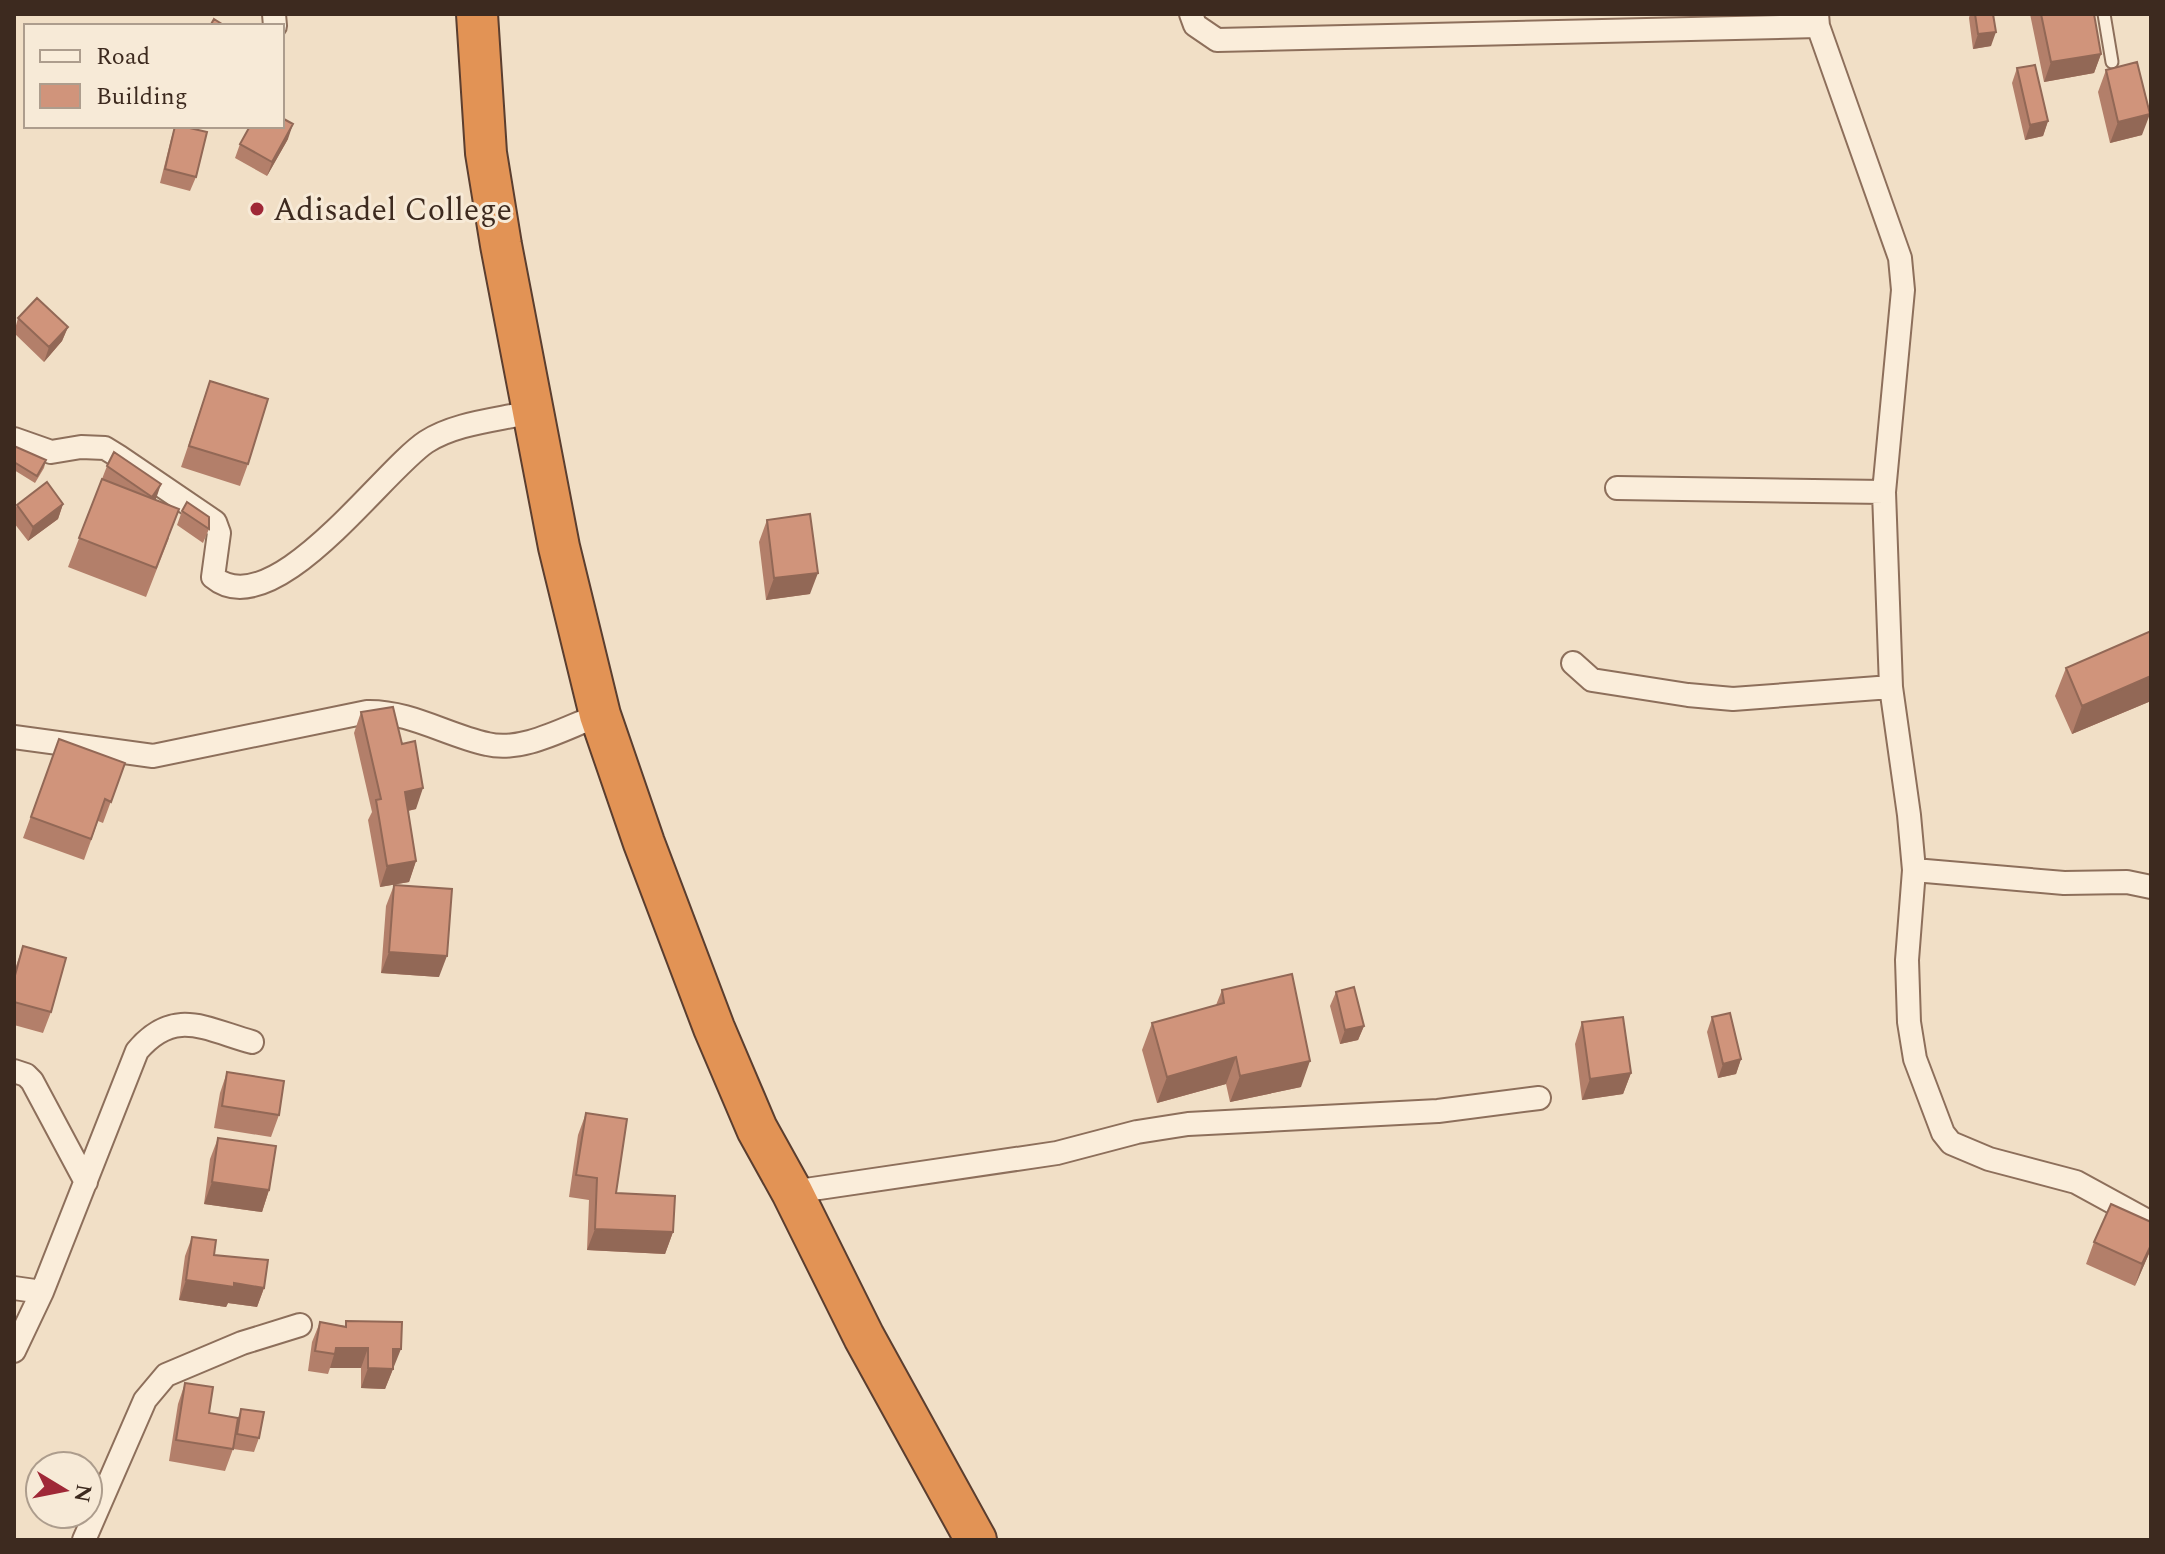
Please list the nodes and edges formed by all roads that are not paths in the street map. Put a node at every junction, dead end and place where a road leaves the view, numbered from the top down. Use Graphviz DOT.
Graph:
graph roads {
  1 [pos="477,14"];
  2 [pos="1191,14"];
  3 [pos="2104,14"];
  4 [pos="1817,20"];
  5 [pos="2112,62"];
  6 [pos="531,412"];
  7 [pos="14,439"];
  8 [pos="1617,488"];
  9 [pos="1884,492"];
  10 [pos="1573,663"];
  11 [pos="1891,687"];
  12 [pos="600,715"];
  13 [pos="14,737"];
  14 [pos="1914,870"];
  15 [pos="2151,887"];
  16 [pos="252,1042"];
  17 [pos="14,1071"];
  18 [pos="1539,1098"];
  19 [pos="86,1182"];
  20 [pos="792,1192"];
  21 [pos="2151,1223"];
  22 [pos="14,1288"];
  23 [pos="42,1292"];
  24 [pos="300,1325"];
  25 [pos="14,1351"];
  26 [pos="84,1540"];
  27 [pos="976,1540"];
  1 -- 6 [label="highway"];
  2 -- 4 [label="street"];
  3 -- 5 [label="lane"];
  4 -- 9 [label="street"];
  6 -- 7 [label="street"];
  6 -- 12 [label="highway"];
  8 -- 9 [label="street"];
  9 -- 11 [label="street"];
  10 -- 11 [label="street"];
  11 -- 14 [label="street"];
  12 -- 13 [label="street"];
  12 -- 20 [label="highway"];
  14 -- 15 [label="street"];
  14 -- 21 [label="street"];
  16 -- 19 [label="street"];
  17 -- 19 [label="street"];
  18 -- 20 [label="street"];
  19 -- 23 [label="street"];
  20 -- 27 [label="highway"];
  22 -- 23 [label="street"];
  23 -- 25 [label="street"];
  24 -- 26 [label="street"];
}
